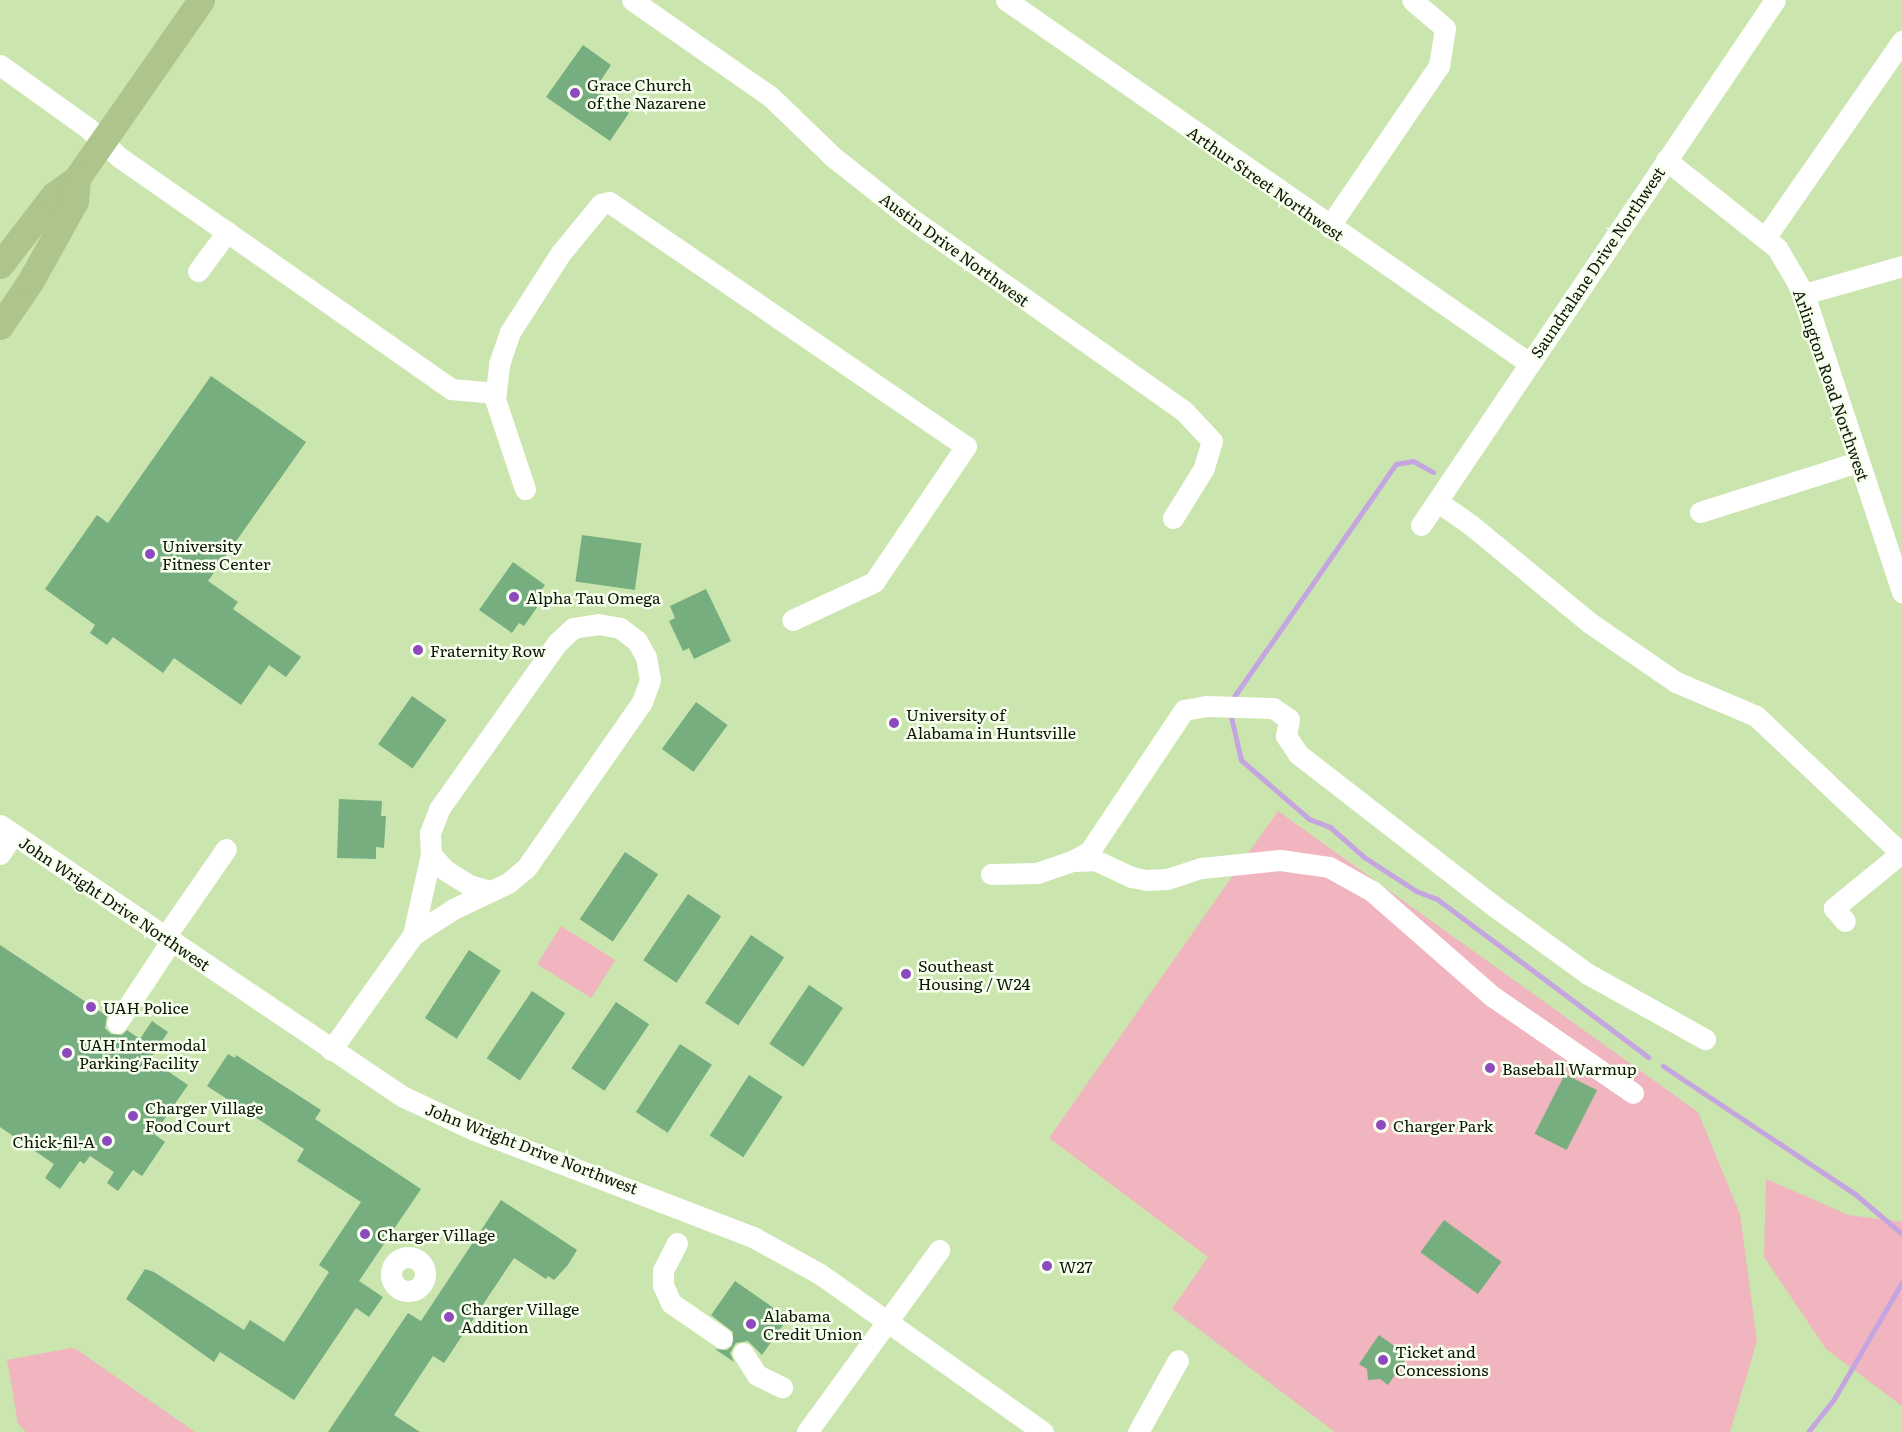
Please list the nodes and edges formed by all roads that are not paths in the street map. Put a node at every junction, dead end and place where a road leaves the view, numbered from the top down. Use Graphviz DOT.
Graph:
graph roads {
  1 [pos="201,0"];
  2 [pos="632,0"];
  3 [pos="1006,0"];
  4 [pos="1412,0"];
  5 [pos="1775,0"];
  6 [pos="1902,41"];
  7 [pos="0,65"];
  8 [pos="103,140"];
  9 [pos="1666,160"];
  10 [pos="77,178"];
  11 [pos="1329,227"];
  12 [pos="227,232"];
  13 [pos="1766,238"];
  14 [pos="0,265"];
  15 [pos="1902,266"];
  16 [pos="198,271"];
  17 [pos="1804,294"];
  18 [pos="0,326"];
  19 [pos="1529,363"];
  20 [pos="496,393"];
  21 [pos="1858,462"];
  22 [pos="525,489"];
  23 [pos="1438,502"];
  24 [pos="1700,512"];
  25 [pos="1173,518"];
  26 [pos="1421,525"];
  27 [pos="1902,592"];
  28 [pos="792,620"];
  29 [pos="6,830"];
  30 [pos="226,849"];
  31 [pos="0,854"];
  32 [pos="431,854"];
  33 [pos="1072,861"];
  34 [pos="991,874"];
  35 [pos="490,891"];
  36 [pos="1845,921"];
  37 [pos="413,935"];
  38 [pos="168,939"];
  39 [pos="117,1023"];
  40 [pos="1704,1039"];
  41 [pos="331,1050"];
  42 [pos="1633,1093"];
  43 [pos="677,1243"];
  44 [pos="939,1251"];
  45 [pos="888,1322"];
  46 [pos="722,1338"];
  47 [pos="743,1353"];
  48 [pos="1178,1360"];
  49 [pos="782,1388"];
  50 [pos="807,1432"];
  51 [pos="1043,1432"];
  52 [pos="1138,1432"];
  1 -- 8 [label="main road"];
  2 -- 25 [label="street, Austin Drive Northwest"];
  3 -- 11 [label="street, Arthur Street Northwest"];
  4 -- 11 [label="street"];
  5 -- 9 [label="street, Saundralane Drive Northwest"];
  6 -- 13 [label="street"];
  7 -- 8 [label="street"];
  8 -- 10 [label="main road"];
  8 -- 12 [label="street"];
  9 -- 13 [label="street, Arlington Road Northwest"];
  9 -- 19 [label="street, Saundralane Drive Northwest"];
  10 -- 14 [label="main road"];
  10 -- 18 [label="main road"];
  11 -- 19 [label="street, Arthur Street Northwest"];
  12 -- 16 [label="street"];
  12 -- 20 [label="street"];
  13 -- 17 [label="street, Arlington Road Northwest"];
  15 -- 17 [label="street"];
  17 -- 21 [label="street, Arlington Road Northwest"];
  19 -- 23 [label="street, Saundralane Drive Northwest"];
  20 -- 22 [label="street"];
  20 -- 28 [label="street"];
  21 -- 24 [label="street"];
  21 -- 27 [label="street, Arlington Road Northwest"];
  23 -- 26 [label="street, Saundralane Drive Northwest"];
  23 -- 36 [label="street"];
  29 -- 31 [label="street"];
  29 -- 38 [label="street, John Wright Drive Northwest"];
  30 -- 38 [label="street"];
  32 -- 35 [label="street"];
  32 -- 35 [label="street"];
  32 -- 37 [label="street"];
  33 -- 34 [label="street"];
  33 -- 40 [label="street"];
  33 -- 42 [label="street"];
  35 -- 37 [label="street"];
  37 -- 41 [label="street"];
  38 -- 39 [label="street"];
  38 -- 41 [label="street, John Wright Drive Northwest"];
  41 -- 45 [label="street, John Wright Drive Northwest"];
  43 -- 46 [label="street"];
  44 -- 45 [label="street"];
  45 -- 50 [label="street"];
  45 -- 51 [label="street, John Wright Drive Northwest"];
  47 -- 49 [label="street"];
  48 -- 52 [label="street"];
}
